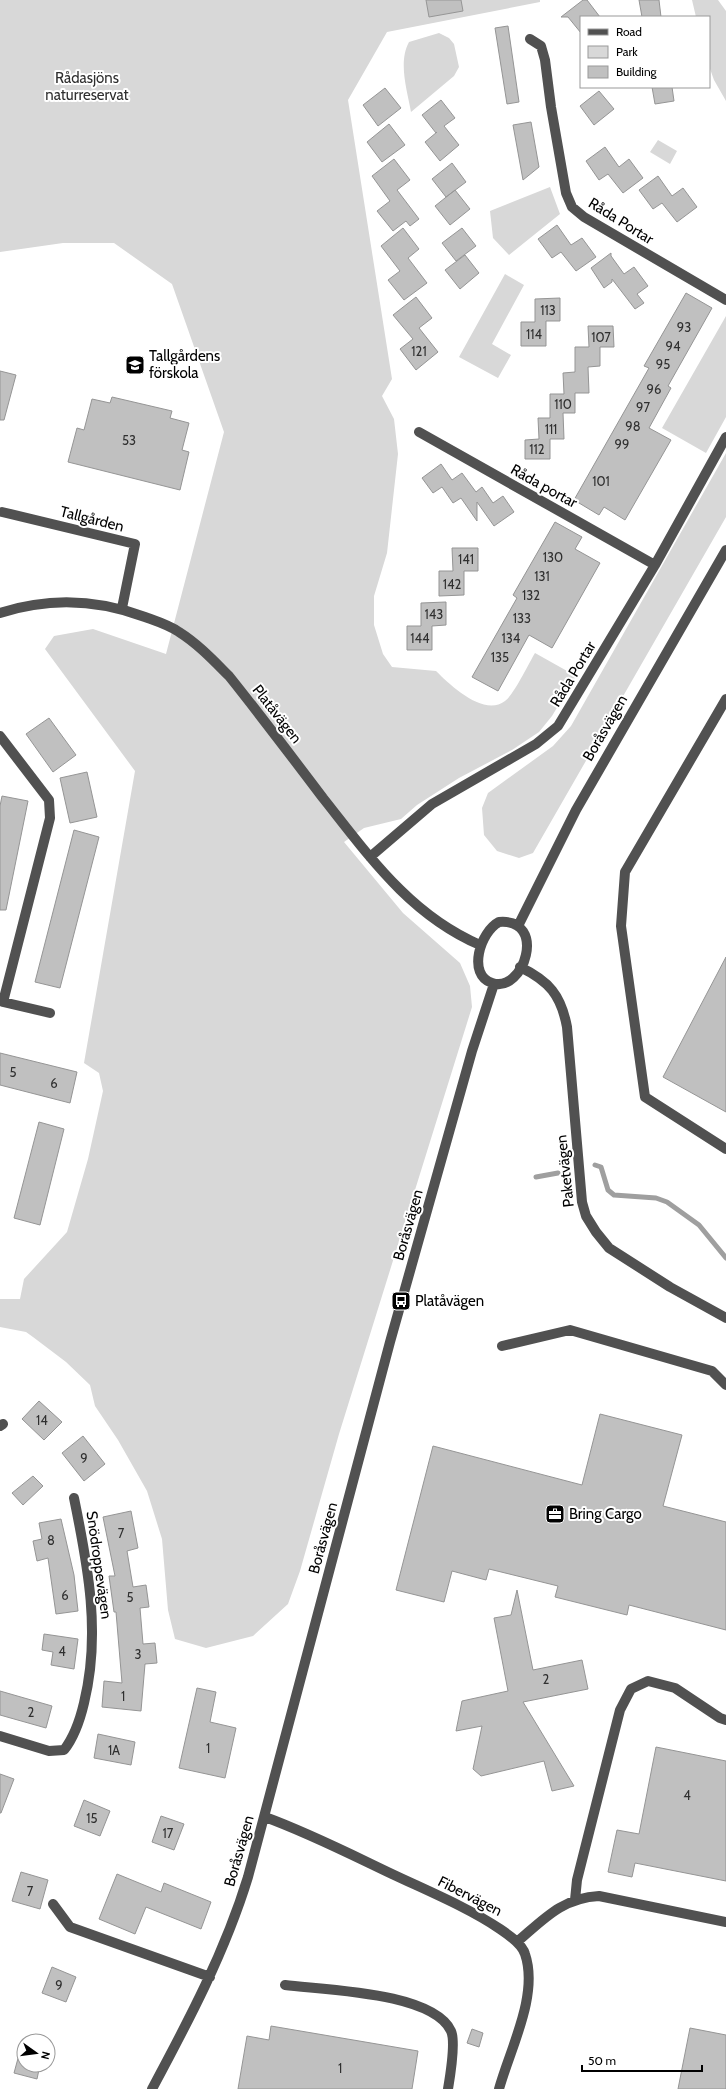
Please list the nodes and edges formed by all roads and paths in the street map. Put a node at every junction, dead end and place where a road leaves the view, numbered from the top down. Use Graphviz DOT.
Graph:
graph roads {
  1 [pos="530,39"];
  2 [pos="726,300"];
  3 [pos="419,432"];
  4 [pos="726,437"];
  5 [pos="2,512"];
  6 [pos="726,550"];
  7 [pos="654,565"];
  8 [pos="122,608"];
  9 [pos="0,612"];
  10 [pos="726,699"];
  11 [pos="0,736"];
  12 [pos="370,857"];
  13 [pos="518,926"];
  14 [pos="480,945"];
  15 [pos="520,967"];
  16 [pos="494,984"];
  17 [pos="2,1001"];
  18 [pos="50,1013"];
  19 [pos="726,1149"];
  20 [pos="726,1318"];
  21 [pos="502,1346"];
  22 [pos="726,1385"];
  23 [pos="74,1498"];
  24 [pos="726,1720"];
  25 [pos="0,1736"];
  26 [pos="265,1818"];
  27 [pos="575,1900"];
  28 [pos="53,1904"];
  29 [pos="726,1922"];
  30 [pos="517,1942"];
  31 [pos="210,1977"];
  32 [pos="285,1985"];
  33 [pos="152,2089"];
  34 [pos="448,2089"];
  35 [pos="499,2089"];
  1 -- 2 [label="street, Råda Portar"];
  3 -- 7 [label="street, Råda portar"];
  4 -- 7 [label="street, Råda Portar"];
  5 -- 8 [label="street, Tallgården"];
  6 -- 13 [label="street, Boråsvägen"];
  7 -- 12 [label="street, Råda Portar"];
  8 -- 9 [label="street, Platåvägen"];
  8 -- 12 [label="street, Platåvägen"];
  10 -- 19 [label="street"];
  11 -- 17 [label="street"];
  12 -- 14 [label="street, Platåvägen"];
  13 -- 14 [label="street"];
  13 -- 15 [label="street"];
  14 -- 16 [label="street"];
  15 -- 16 [label="street"];
  15 -- 20 [label="street, Paketvägen"];
  16 -- 26 [label="street, Boråsvägen"];
  17 -- 18 [label="street"];
  21 -- 22 [label="street"];
  23 -- 25 [label="street, Snödroppevägen"];
  24 -- 27 [label="street"];
  26 -- 30 [label="street, Fibervägen"];
  26 -- 31 [label="street, Boråsvägen"];
  27 -- 29 [label="street"];
  27 -- 30 [label="street"];
  28 -- 31 [label="street"];
  30 -- 35 [label="street, Fibervägen"];
  31 -- 33 [label="street, Boråsvägen"];
  32 -- 34 [label="street"];
}
